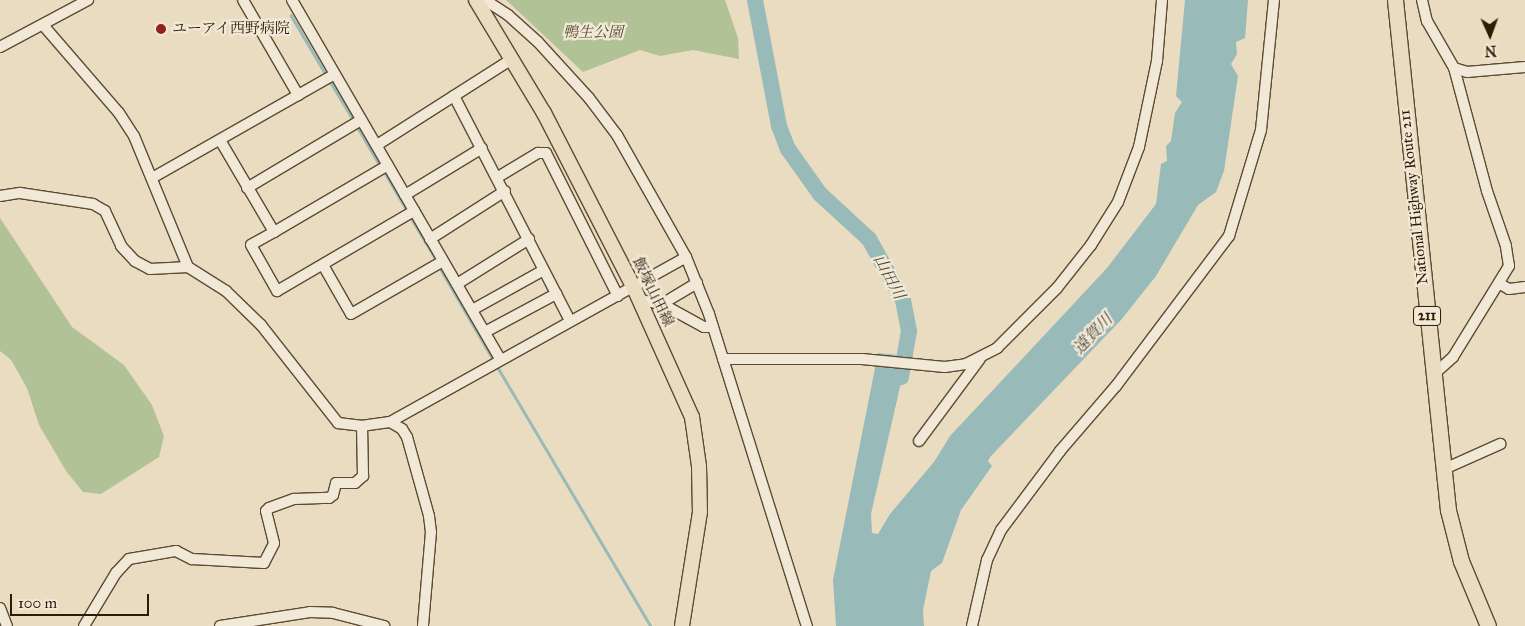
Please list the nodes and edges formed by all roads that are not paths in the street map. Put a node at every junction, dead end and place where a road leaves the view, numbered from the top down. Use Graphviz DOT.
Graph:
graph roads {
  1 [pos="88,0"];
  2 [pos="243,0"];
  3 [pos="292,0"];
  4 [pos="476,0"];
  5 [pos="485,0"];
  6 [pos="1162,0"];
  7 [pos="1274,0"];
  8 [pos="1395,0"];
  9 [pos="1422,0"];
  10 [pos="74,3"];
  11 [pos="43,25"];
  12 [pos="0,47"];
  13 [pos="512,58"];
  14 [pos="1454,68"];
  15 [pos="1525,68"];
  16 [pos="335,74"];
  17 [pos="298,95"];
  18 [pos="454,96"];
  19 [pos="362,120"];
  20 [pos="220,140"];
  21 [pos="377,146"];
  22 [pos="482,148"];
  23 [pos="388,165"];
  24 [pos="498,177"];
  25 [pos="152,178"];
  26 [pos="248,188"];
  27 [pos="505,191"];
  28 [pos="405,195"];
  29 [pos="0,196"];
  30 [pos="414,211"];
  31 [pos="274,232"];
  32 [pos="430,239"];
  33 [pos="529,239"];
  34 [pos="686,256"];
  35 [pos="443,261"];
  36 [pos="323,265"];
  37 [pos="188,266"];
  38 [pos="544,270"];
  39 [pos="697,283"];
  40 [pos="457,284"];
  41 [pos="1500,284"];
  42 [pos="1525,287"];
  43 [pos="556,294"];
  44 [pos="637,294"];
  45 [pos="618,296"];
  46 [pos="662,304"];
  47 [pos="472,310"];
  48 [pos="570,321"];
  49 [pos="713,327"];
  50 [pos="485,332"];
  51 [pos="500,359"];
  52 [pos="723,359"];
  53 [pos="980,359"];
  54 [pos="1433,375"];
  55 [pos="390,422"];
  56 [pos="362,426"];
  57 [pos="919,441"];
  58 [pos="1500,444"];
  59 [pos="1442,470"];
  60 [pos="0,608"];
  61 [pos="7,626"];
  62 [pos="84,626"];
  63 [pos="220,626"];
  64 [pos="384,626"];
  65 [pos="424,626"];
  66 [pos="682,626"];
  67 [pos="807,626"];
  68 [pos="972,626"];
  69 [pos="1488,626"];
  1 -- 10 [label="street"];
  2 -- 17 [label="street"];
  3 -- 16 [label="street"];
  4 -- 13 [label="main road, 飯塚山田線"];
  5 -- 34 [label="street"];
  6 -- 53 [label="street"];
  7 -- 68 [label="street"];
  8 -- 54 [label="highway, National Highway Route 211 / 211"];
  9 -- 14 [label="street"];
  10 -- 11 [label="street"];
  11 -- 12 [label="street"];
  11 -- 25 [label="street"];
  13 -- 18 [label="street"];
  13 -- 44 [label="main road, 飯塚山田線"];
  14 -- 15 [label="street"];
  14 -- 41 [label="street"];
  16 -- 17 [label="street"];
  16 -- 19 [label="street"];
  17 -- 20 [label="street"];
  18 -- 21 [label="street"];
  18 -- 22 [label="street"];
  19 -- 21 [label="street"];
  19 -- 26 [label="street"];
  20 -- 25 [label="street"];
  20 -- 26 [label="street"];
  21 -- 23 [label="street"];
  22 -- 24 [label="street"];
  22 -- 28 [label="street"];
  23 -- 28 [label="street"];
  23 -- 31 [label="street"];
  24 -- 27 [label="street"];
  24 -- 45 [label="street"];
  25 -- 37 [label="street"];
  26 -- 31 [label="street"];
  27 -- 32 [label="street"];
  27 -- 33 [label="street"];
  28 -- 30 [label="street"];
  29 -- 37 [label="street"];
  30 -- 32 [label="street"];
  30 -- 36 [label="street"];
  31 -- 36 [label="street"];
  32 -- 35 [label="street"];
  33 -- 38 [label="street"];
  33 -- 40 [label="street"];
  34 -- 39 [label="street"];
  34 -- 44 [label="street"];
  35 -- 36 [label="street"];
  35 -- 40 [label="street"];
  37 -- 56 [label="street"];
  38 -- 43 [label="street"];
  38 -- 47 [label="street"];
  39 -- 46 [label="street"];
  39 -- 49 [label="street"];
  40 -- 47 [label="street"];
  41 -- 42 [label="street"];
  41 -- 54 [label="street"];
  43 -- 48 [label="street"];
  43 -- 50 [label="street"];
  44 -- 45 [label="street"];
  44 -- 46 [label="street"];
  44 -- 66 [label="main road, 飯塚山田線"];
  45 -- 48 [label="street"];
  46 -- 49 [label="street"];
  47 -- 50 [label="street"];
  48 -- 51 [label="street"];
  49 -- 52 [label="street"];
  50 -- 51 [label="street"];
  51 -- 55 [label="street"];
  52 -- 53 [label="street"];
  52 -- 67 [label="street"];
  53 -- 57 [label="street"];
  54 -- 59 [label="highway, National Highway Route 211 / 211"];
  55 -- 56 [label="street"];
  55 -- 65 [label="street"];
  56 -- 62 [label="street"];
  58 -- 59 [label="street"];
  59 -- 69 [label="highway, National Highway Route 211 / 211"];
  60 -- 61 [label="street"];
  63 -- 64 [label="street"];
}
